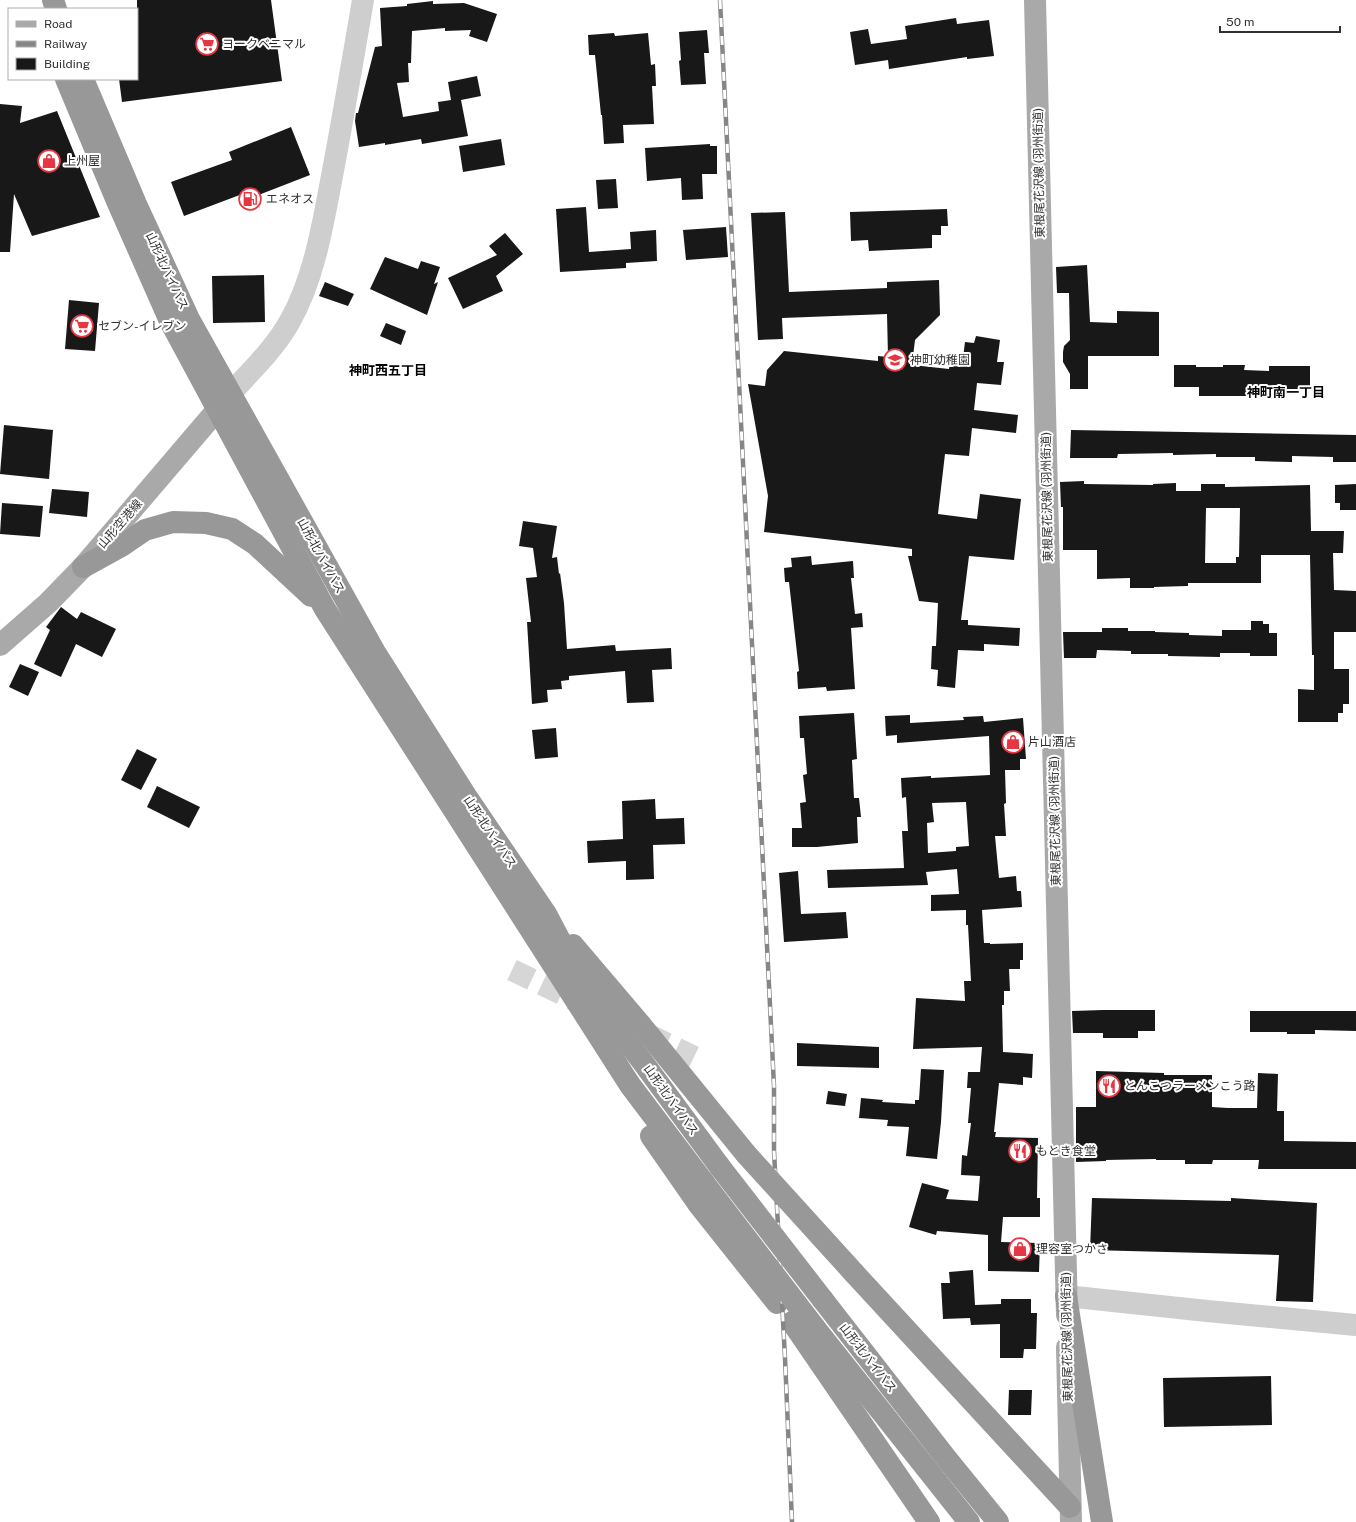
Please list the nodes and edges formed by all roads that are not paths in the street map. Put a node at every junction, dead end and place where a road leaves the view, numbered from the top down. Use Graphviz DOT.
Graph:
graph roads {
  1 [pos="363,0"];
  2 [pos="1035,0"];
  3 [pos="66,80"];
  4 [pos="83,80"];
  5 [pos="224,402"];
  6 [pos="84,567"];
  7 [pos="325,609"];
  8 [pos="0,645"];
  9 [pos="537,920"];
  10 [pos="1066,1296"];
  11 [pos="1356,1325"];
  12 [pos="1070,1515"];
  13 [pos="929,1522"];
  14 [pos="969,1522"];
  15 [pos="998,1522"];
  16 [pos="1102,1522"];
  1 -- 5 [label="street"];
  2 -- 10 [label="main road, 東根尾花沢線 (羽州街道)"];
  3 -- 5 [label="highway, 山形北バイパス"];
  4 -- 5 [label="highway, 山形北バイパス"];
  5 -- 6 [label="main road, 山形空港線"];
  5 -- 7 [label="highway, 山形北バイパス"];
  5 -- 9 [label="highway, 山形北バイパス"];
  6 -- 7 [label="highway"];
  6 -- 8 [label="main road, 山形空港線"];
  7 -- 9 [label="highway, 山形北バイパス"];
  9 -- 12 [label="highway, bridge"];
  9 -- 13 [label="highway"];
  9 -- 14 [label="highway, 山形北バイパス, bridge"];
  9 -- 15 [label="highway, 山形北バイパス, bridge"];
  10 -- 11 [label="street"];
  10 -- 12 [label="main road, 東根尾花沢線 (羽州街道)"];
  10 -- 16 [label="highway"];
}
